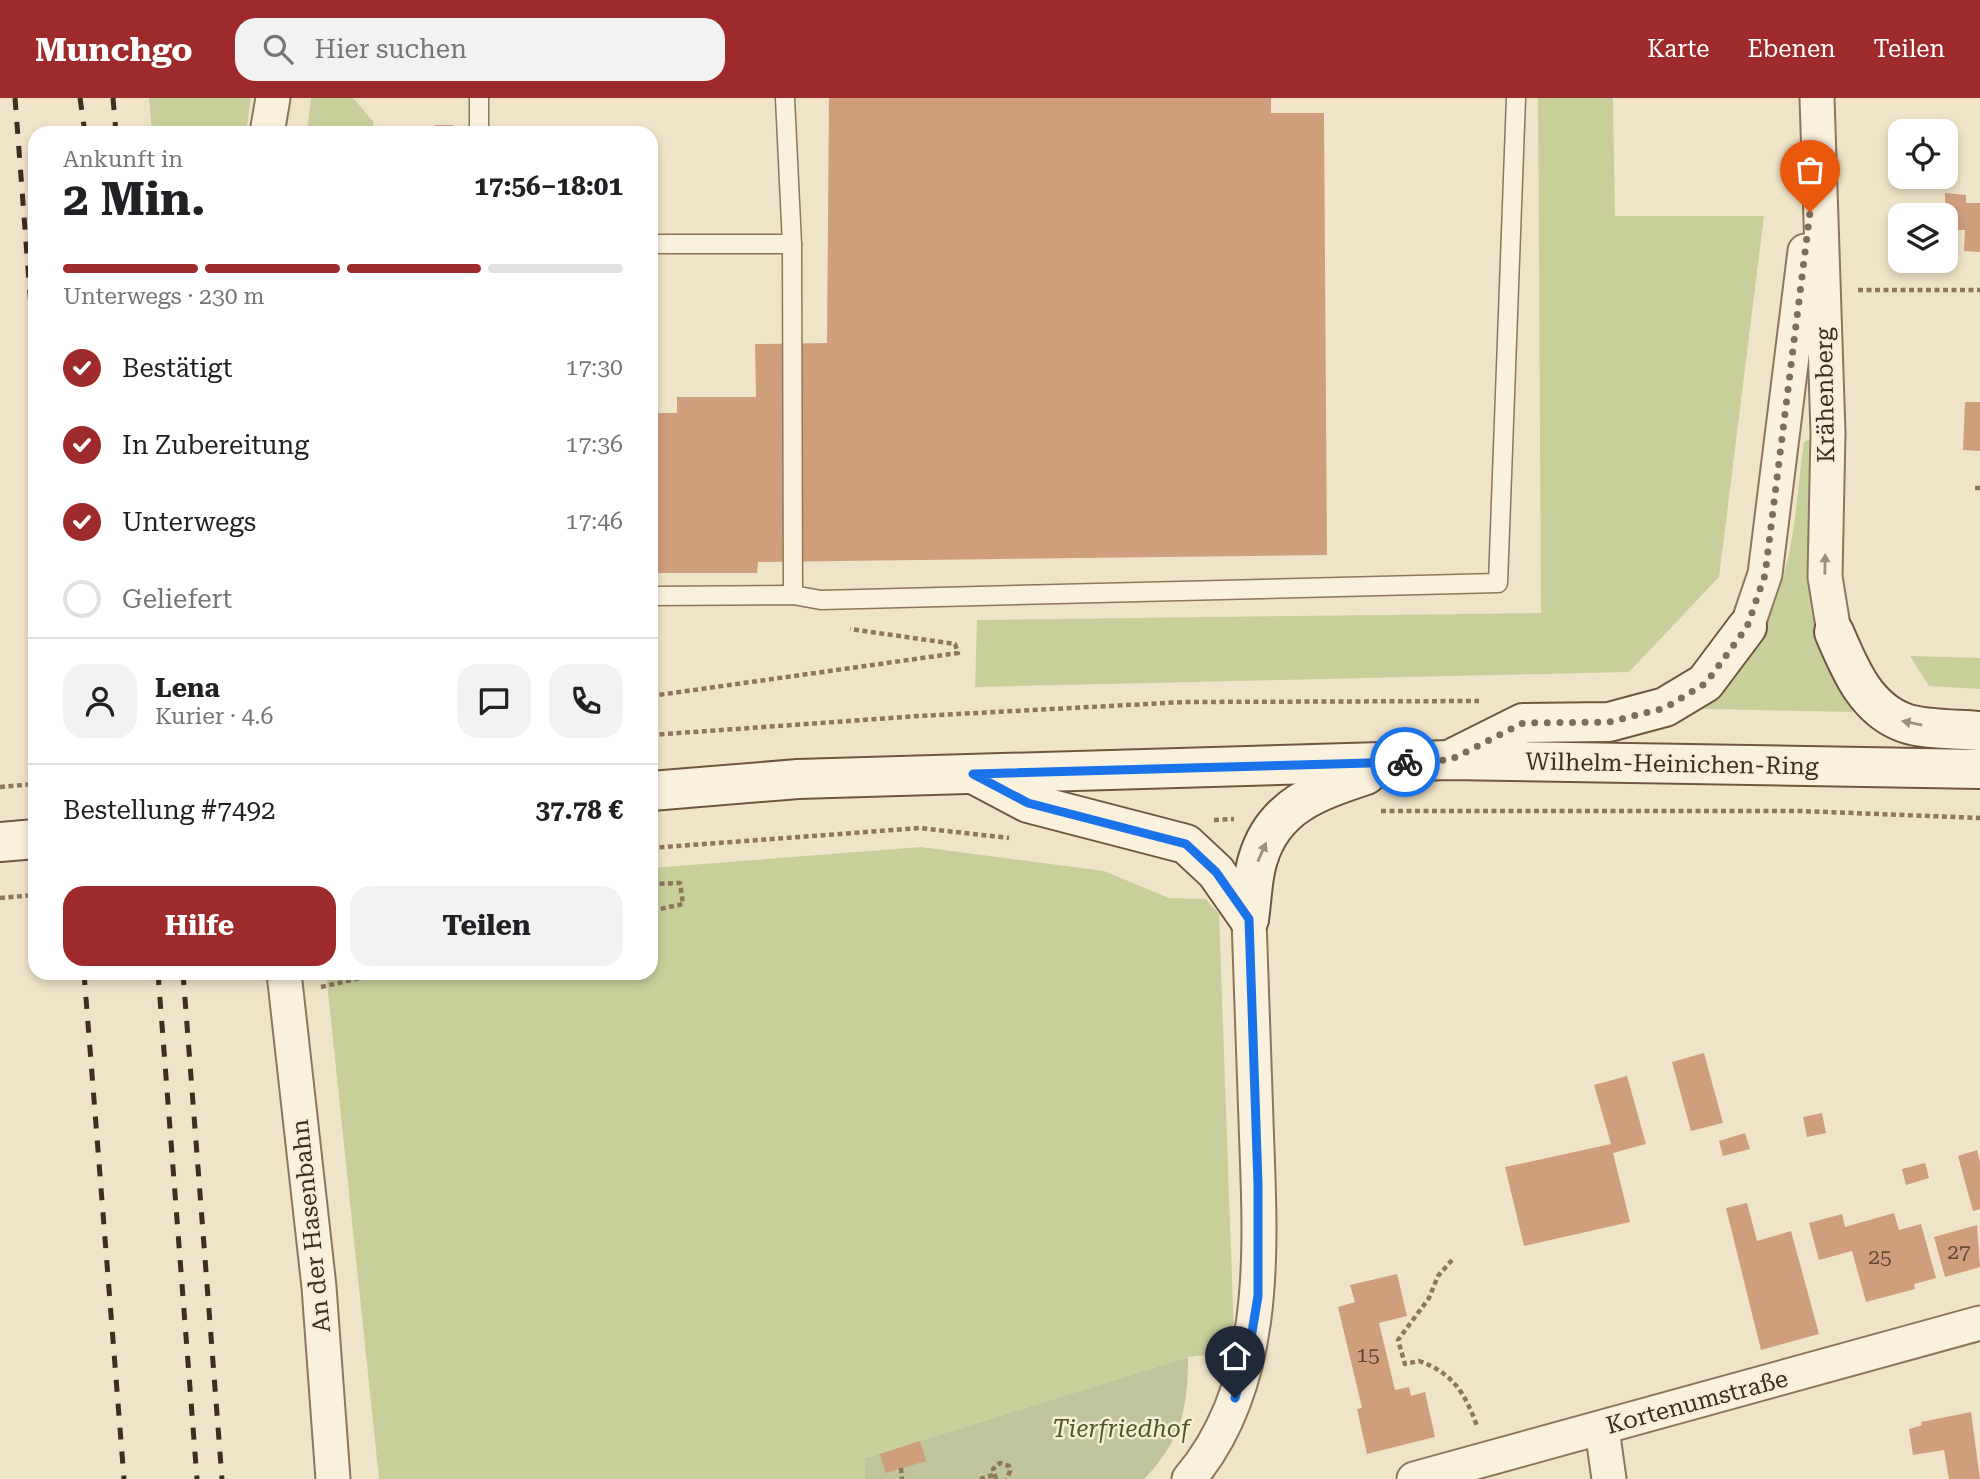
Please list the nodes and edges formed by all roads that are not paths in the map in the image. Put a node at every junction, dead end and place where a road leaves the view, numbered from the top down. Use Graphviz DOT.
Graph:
graph roads {
  1 [pos="273,98"];
  2 [pos="479,98"];
  3 [pos="785,98"];
  4 [pos="1516,98"];
  5 [pos="1817,98"];
  6 [pos="268,126"];
  7 [pos="479,126"];
  8 [pos="1817,158"];
  9 [pos="658,244"];
  10 [pos="792,244"];
  11 [pos="658,596"];
  12 [pos="793,596"];
  13 [pos="1747,627"];
  14 [pos="1835,632"];
  15 [pos="1980,731"];
  16 [pos="1450,760"];
  17 [pos="1406,762"];
  18 [pos="1980,769"];
  19 [pos="973,774"];
  20 [pos="658,790"];
  21 [pos="28,840"];
  22 [pos="0,842"];
  23 [pos="1249,919"];
  24 [pos="285,984"];
  25 [pos="1980,1323"];
  26 [pos="1602,1429"];
  27 [pos="1206,1473"];
  28 [pos="333,1479"];
  29 [pos="1414,1479"];
  30 [pos="1609,1479"];
  1 -- 6 [label="street"];
  2 -- 7 [label="lane"];
  3 -- 10 [label="lane"];
  4 -- 12 [label="lane"];
  5 -- 8 [label="street, Krähenberg"];
  8 -- 13 [label="street, Krähenberg"];
  14 -- 8 [label="street, Krähenberg, one-way"];
  9 -- 10 [label="lane"];
  10 -- 12 [label="lane"];
  11 -- 12 [label="lane"];
  13 -- 16 [label="main road"];
  15 -- 14 [label="main road, one-way"];
  16 -- 17 [label="main road, Wilhelm-Heinichen-Ring"];
  16 -- 18 [label="main road, Wilhelm-Heinichen-Ring"];
  17 -- 19 [label="main road, Wilhelm-Heinichen-Ring"];
  23 -- 17 [label="main road, one-way"];
  19 -- 20 [label="main road, Wilhelm-Heinichen-Ring"];
  19 -- 23 [label="main road"];
  21 -- 22 [label="main road"];
  23 -- 27 [label="street"];
  24 -- 28 [label="street, An der Hasenbahn"];
  25 -- 26 [label="street, Kortenumstraße"];
  26 -- 29 [label="street, Kortenumstraße"];
  26 -- 30 [label="street"];
}
